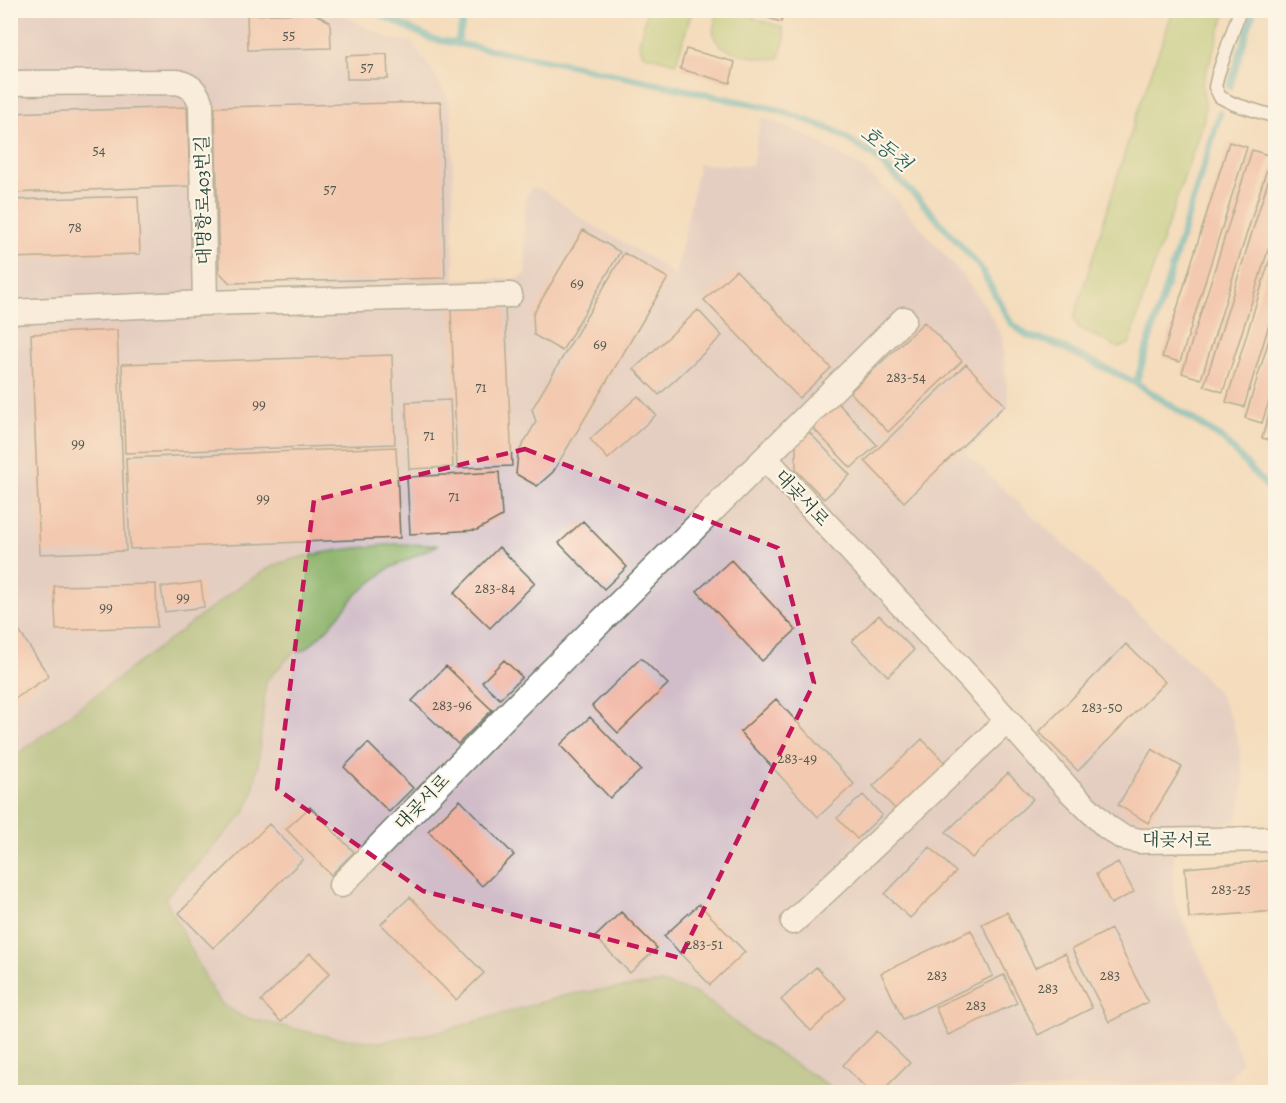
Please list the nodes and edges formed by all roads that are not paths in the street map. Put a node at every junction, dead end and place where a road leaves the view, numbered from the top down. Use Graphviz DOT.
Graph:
graph roads {
  1 [pos="1240,10"];
  2 [pos="10,83"];
  3 [pos="1275,117"];
  4 [pos="510,295"];
  5 [pos="205,303"];
  6 [pos="10,312"];
  7 [pos="904,319"];
  8 [pos="765,458"];
  9 [pos="1007,721"];
  10 [pos="1275,839"];
  11 [pos="341,885"];
  12 [pos="793,922"];
  1 -- 3 [label="lane"];
  2 -- 5 [label="street, 대명항로403번길"];
  4 -- 5 [label="street"];
  5 -- 6 [label="street"];
  7 -- 8 [label="street"];
  8 -- 9 [label="street, 대곶서로"];
  8 -- 11 [label="street, 대곶서로"];
  9 -- 10 [label="street, 대곶서로"];
  9 -- 12 [label="street"];
}
